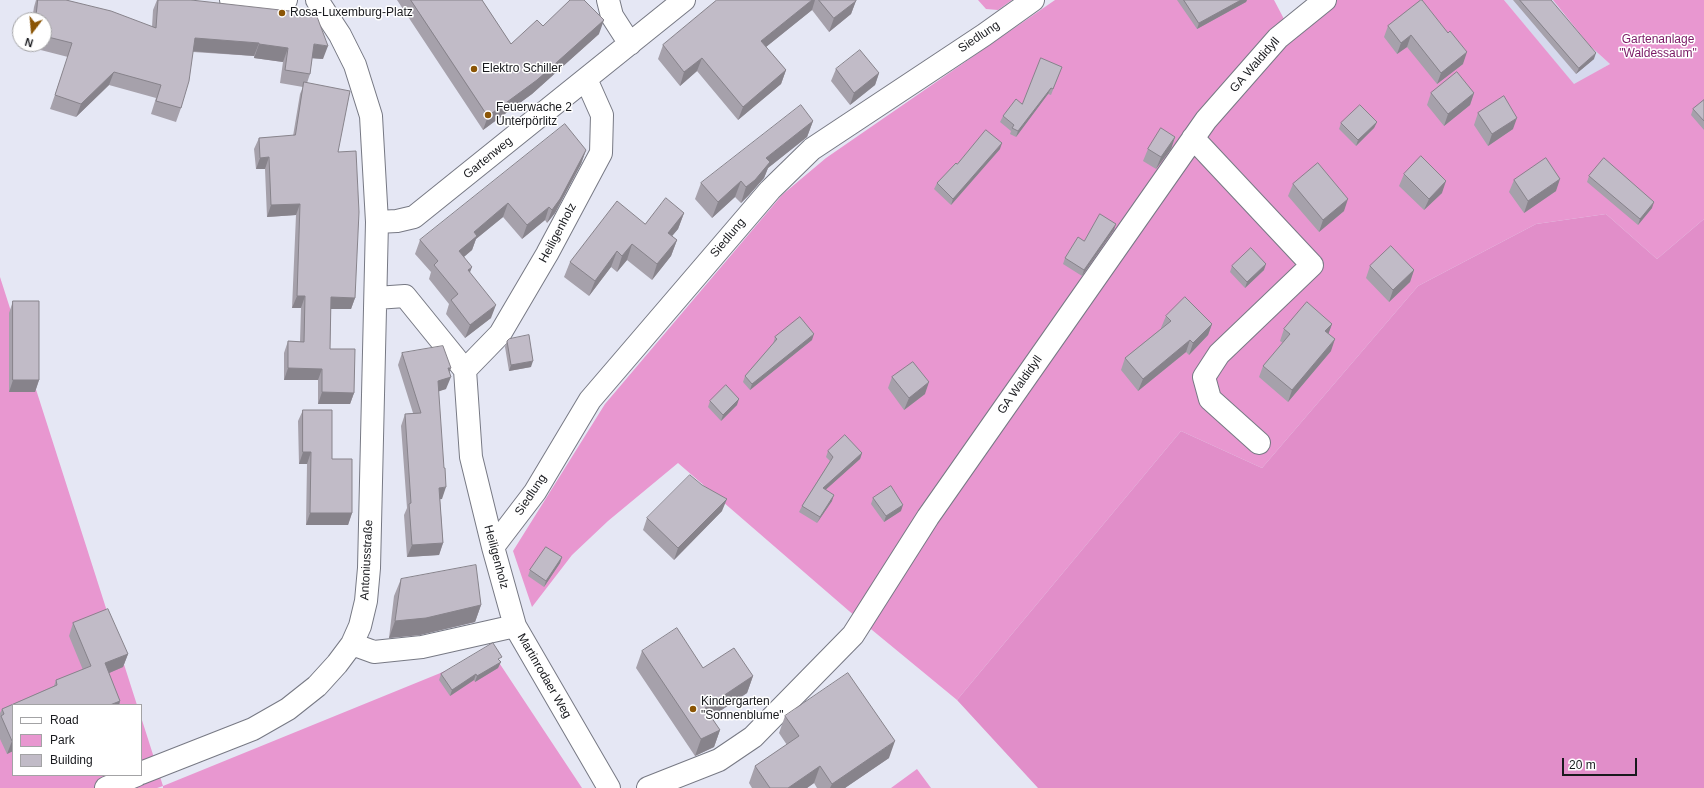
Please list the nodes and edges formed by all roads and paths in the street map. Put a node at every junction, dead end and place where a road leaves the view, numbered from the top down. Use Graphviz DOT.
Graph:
graph roads {
  1 [pos="231,0"];
  2 [pos="286,0"];
  3 [pos="316,0"];
  4 [pos="608,0"];
  5 [pos="684,0"];
  6 [pos="1032,0"];
  7 [pos="1324,0"];
  8 [pos="630,44"];
  9 [pos="586,79"];
  10 [pos="1193,138"];
  11 [pos="377,222"];
  12 [pos="376,298"];
  13 [pos="464,370"];
  14 [pos="1259,443"];
  15 [pos="493,547"];
  16 [pos="515,626"];
  17 [pos="352,644"];
  18 [pos="142,773"];
  19 [pos="135,776"];
  20 [pos="106,788"];
  21 [pos="609,788"];
  22 [pos="648,788"];
  1 -- 2 [label="street"];
  3 -- 11 [label="street"];
  4 -- 8 [label="street"];
  5 -- 8 [label="street, Gartenweg"];
  6 -- 15 [label="street, Siedlung"];
  7 -- 10 [label="street, GA Waldidyll"];
  8 -- 9 [label="street, Gartenweg"];
  9 -- 11 [label="street, Gartenweg"];
  9 -- 13 [label="street, Heiligenholz"];
  10 -- 14 [label="street"];
  10 -- 22 [label="street, GA Waldidyll"];
  11 -- 12 [label="street, Antoniusstraße"];
  12 -- 13 [label="street"];
  12 -- 17 [label="street, Antoniusstraße"];
  13 -- 15 [label="street, Heiligenholz"];
  15 -- 16 [label="street, Heiligenholz"];
  16 -- 17 [label="street, Martinrodaer Weg"];
  16 -- 21 [label="street, Martinrodaer Weg"];
  17 -- 18 [label="street, Antoniusstraße"];
  19 -- 20 [label="street"];
}
